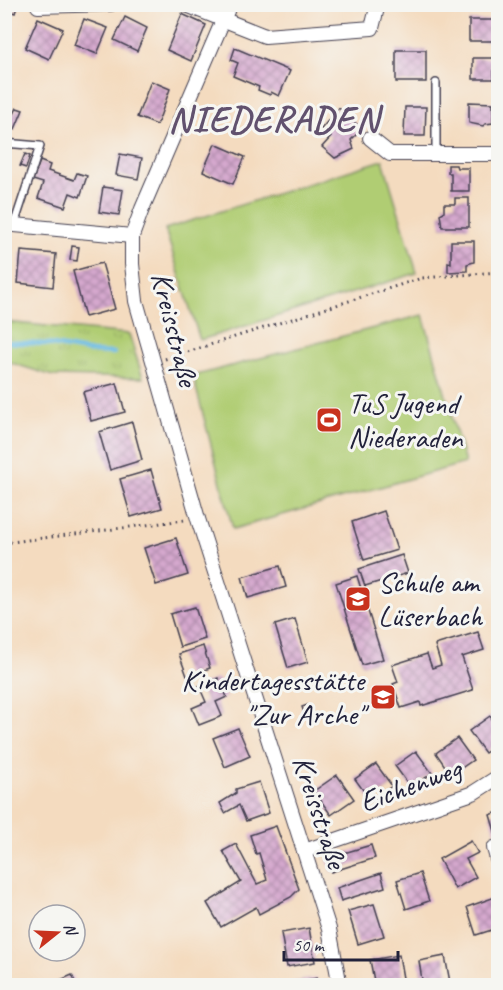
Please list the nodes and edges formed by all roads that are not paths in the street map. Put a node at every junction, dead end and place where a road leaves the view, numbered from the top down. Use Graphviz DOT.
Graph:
graph roads {
  1 [pos="111,4"];
  2 [pos="184,4"];
  3 [pos="230,4"];
  4 [pos="378,4"];
  5 [pos="38,6"];
  6 [pos="223,21"];
  7 [pos="436,83"];
  8 [pos="370,138"];
  9 [pos="4,143"];
  10 [pos="436,154"];
  11 [pos="498,154"];
  12 [pos="9,225"];
  13 [pos="132,236"];
  14 [pos="498,777"];
  15 [pos="304,851"];
  16 [pos="339,986"];
  1 -- 5 [label="street"];
  2 -- 6 [label="street"];
  3 -- 6 [label="street, Kreisstraße"];
  4 -- 6 [label="street"];
  6 -- 13 [label="street, Kreisstraße"];
  7 -- 10 [label="lane"];
  8 -- 10 [label="street"];
  9 -- 12 [label="lane"];
  10 -- 11 [label="street"];
  12 -- 13 [label="street"];
  13 -- 15 [label="street, Kreisstraße"];
  14 -- 15 [label="street, Eichenweg"];
  15 -- 16 [label="street, Kreisstraße"];
}
